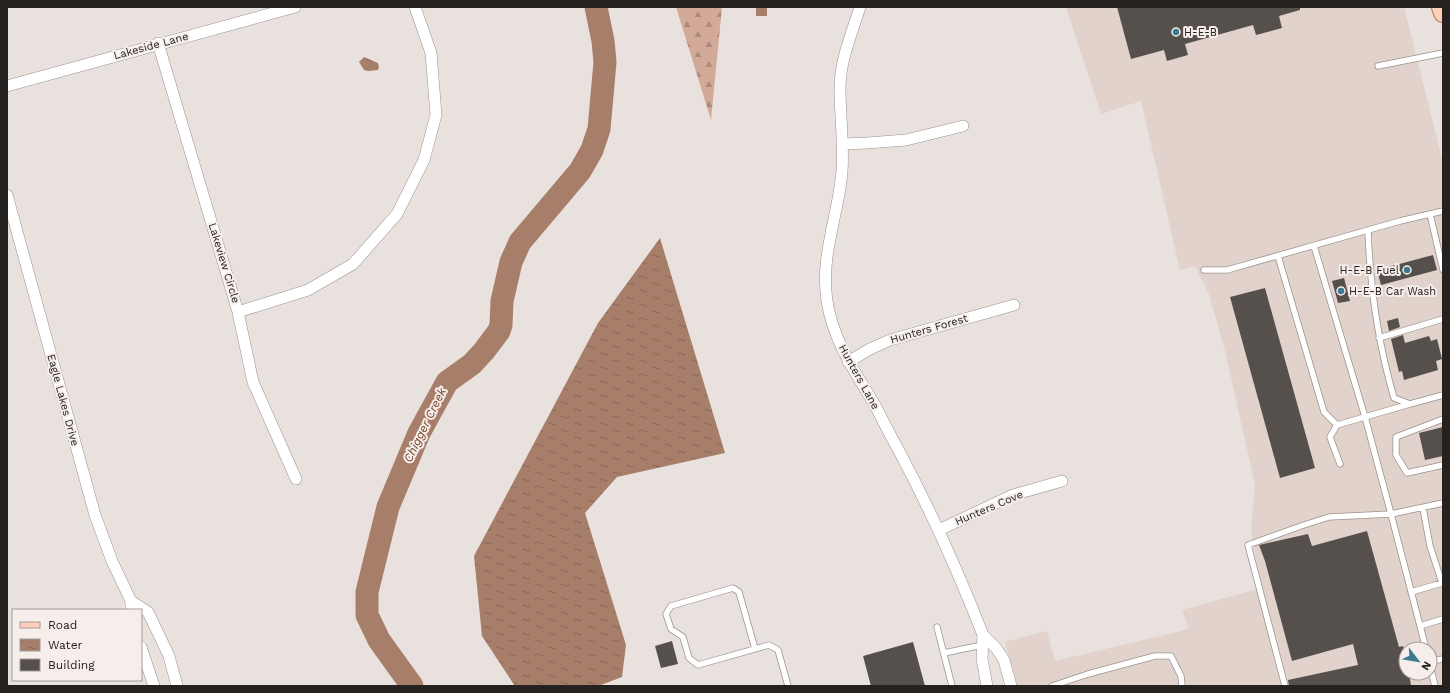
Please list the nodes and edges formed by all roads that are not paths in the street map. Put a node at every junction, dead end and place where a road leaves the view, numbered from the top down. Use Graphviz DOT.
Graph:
graph roads {
  1 [pos="295,7"];
  2 [pos="415,7"];
  3 [pos="860,7"];
  4 [pos="1441,7"];
  5 [pos="1443,14"];
  6 [pos="158,44"];
  7 [pos="1443,53"];
  8 [pos="1378,66"];
  9 [pos="7,86"];
  10 [pos="963,126"];
  11 [pos="843,144"];
  12 [pos="7,194"];
  13 [pos="1443,211"];
  14 [pos="1430,214"];
  15 [pos="1368,230"];
  16 [pos="1314,246"];
  17 [pos="1278,256"];
  18 [pos="1204,270"];
  19 [pos="1443,270"];
  20 [pos="1014,305"];
  21 [pos="238,312"];
  22 [pos="1443,319"];
  23 [pos="1380,338"];
  24 [pos="848,362"];
  25 [pos="1443,395"];
  26 [pos="1410,404"];
  27 [pos="1365,417"];
  28 [pos="1443,419"];
  29 [pos="1337,425"];
  30 [pos="1340,464"];
  31 [pos="1443,465"];
  32 [pos="296,479"];
  33 [pos="1062,481"];
  34 [pos="1443,503"];
  35 [pos="1423,508"];
  36 [pos="1391,514"];
  37 [pos="939,530"];
  38 [pos="1442,582"];
  39 [pos="1411,592"];
  40 [pos="131,605"];
  41 [pos="141,609"];
  42 [pos="142,610"];
  43 [pos="1443,619"];
  44 [pos="1420,626"];
  45 [pos="936,627"];
  46 [pos="983,640"];
  47 [pos="1424,641"];
  48 [pos="755,649"];
  49 [pos="142,650"];
  50 [pos="944,653"];
  51 [pos="154,686"];
  52 [pos="177,686"];
  53 [pos="788,686"];
  54 [pos="952,686"];
  55 [pos="987,686"];
  56 [pos="1011,686"];
  57 [pos="1052,686"];
  58 [pos="1182,686"];
  59 [pos="1285,686"];
  1 -- 6 [label="street, Lakeside Lane"];
  2 -- 21 [label="street"];
  3 -- 11 [label="street, Hunters Lane"];
  4 -- 5 [label="main road"];
  6 -- 9 [label="street, Lakeside Lane"];
  6 -- 21 [label="street, Lakeview Circle"];
  7 -- 8 [label="lane"];
  10 -- 11 [label="street"];
  11 -- 24 [label="street, Hunters Lane"];
  12 -- 40 [label="street, Eagle Lakes Drive"];
  13 -- 14 [label="lane"];
  14 -- 15 [label="lane"];
  14 -- 19 [label="lane"];
  15 -- 16 [label="lane"];
  15 -- 23 [label="lane"];
  16 -- 17 [label="lane"];
  16 -- 27 [label="lane"];
  17 -- 18 [label="lane"];
  17 -- 29 [label="lane"];
  20 -- 24 [label="street, Hunters Forest"];
  21 -- 32 [label="street, Lakeview Circle"];
  22 -- 23 [label="lane"];
  23 -- 26 [label="lane"];
  24 -- 37 [label="street, Hunters Lane"];
  25 -- 26 [label="lane"];
  26 -- 27 [label="lane"];
  27 -- 29 [label="lane"];
  27 -- 36 [label="lane"];
  28 -- 31 [label="lane"];
  29 -- 30 [label="lane"];
  33 -- 37 [label="street, Hunters Cove"];
  34 -- 35 [label="lane"];
  35 -- 36 [label="lane"];
  35 -- 38 [label="lane"];
  36 -- 39 [label="lane"];
  36 -- 59 [label="lane"];
  37 -- 46 [label="street, Hunters Lane"];
  38 -- 39 [label="lane"];
  39 -- 44 [label="lane"];
  40 -- 41 [label="street, Eagle Lakes Drive"];
  42 -- 52 [label="street, Eagle Lakes Drive"];
  43 -- 44 [label="lane"];
  44 -- 47 [label="lane"];
  45 -- 50 [label="lane"];
  46 -- 50 [label="lane"];
  46 -- 55 [label="street, Hunters Lane"];
  46 -- 56 [label="street, Hunters Lane"];
  48 -- 48 [label="lane"];
  48 -- 53 [label="lane"];
  49 -- 51 [label="street"];
  50 -- 54 [label="lane"];
  57 -- 58 [label="lane"];
}
